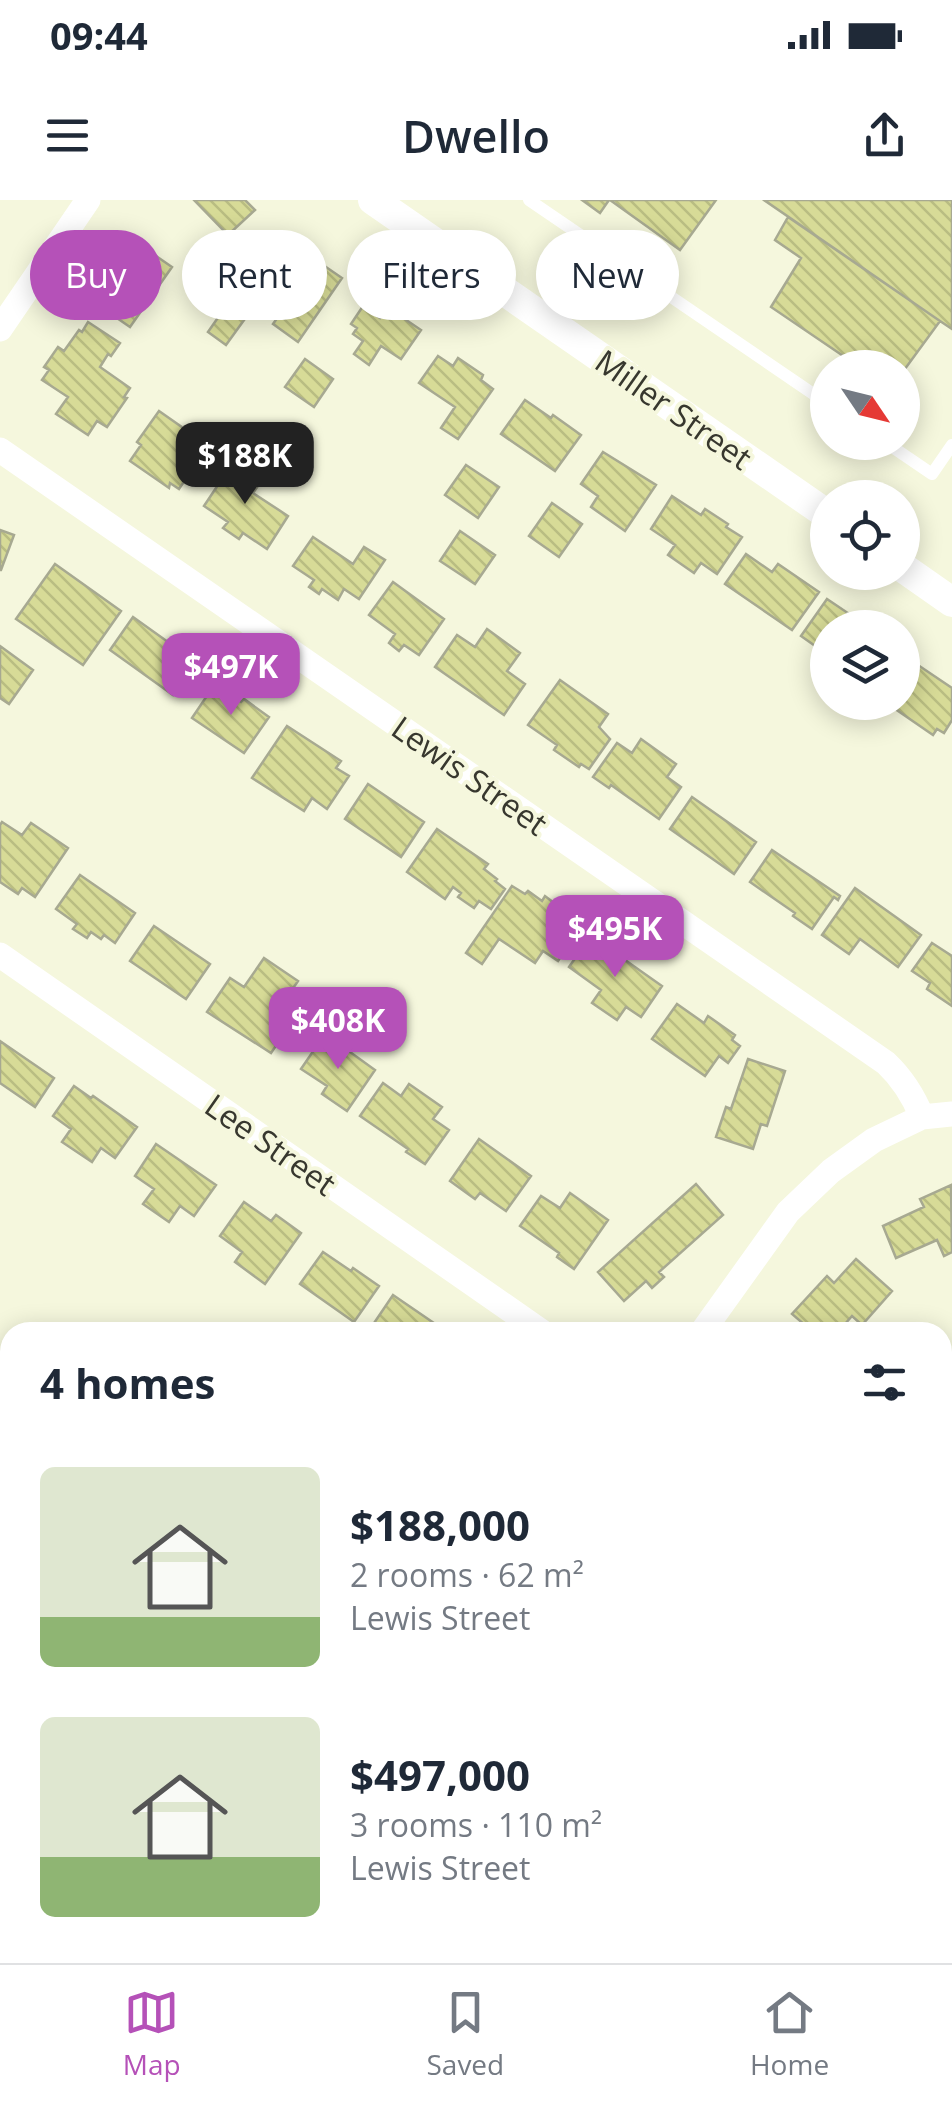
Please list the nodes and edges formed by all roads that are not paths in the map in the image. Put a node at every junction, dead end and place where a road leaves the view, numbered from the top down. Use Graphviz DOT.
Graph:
graph roads {
  1 [pos="88,200"];
  2 [pos="373,200"];
  3 [pos="529,200"];
  4 [pos="0,329"];
  5 [pos="810,392"];
  6 [pos="952,445"];
  7 [pos="0,450"];
  8 [pos="911,460"];
  9 [pos="810,503"];
  10 [pos="920,580"];
  11 [pos="952,602"];
  12 [pos="0,955"];
  13 [pos="952,1114"];
  14 [pos="922,1117"];
  15 [pos="528,1322"];
  16 [pos="709,1322"];
  1 -- 4 [label="street"];
  2 -- 9 [label="street, Miller Street"];
  3 -- 5 [label="lane"];
  6 -- 8 [label="lane"];
  7 -- 14 [label="street, Lewis Street"];
  10 -- 11 [label="street"];
  12 -- 15 [label="street, Lee Street"];
  13 -- 14 [label="street"];
  14 -- 16 [label="street"];
}
